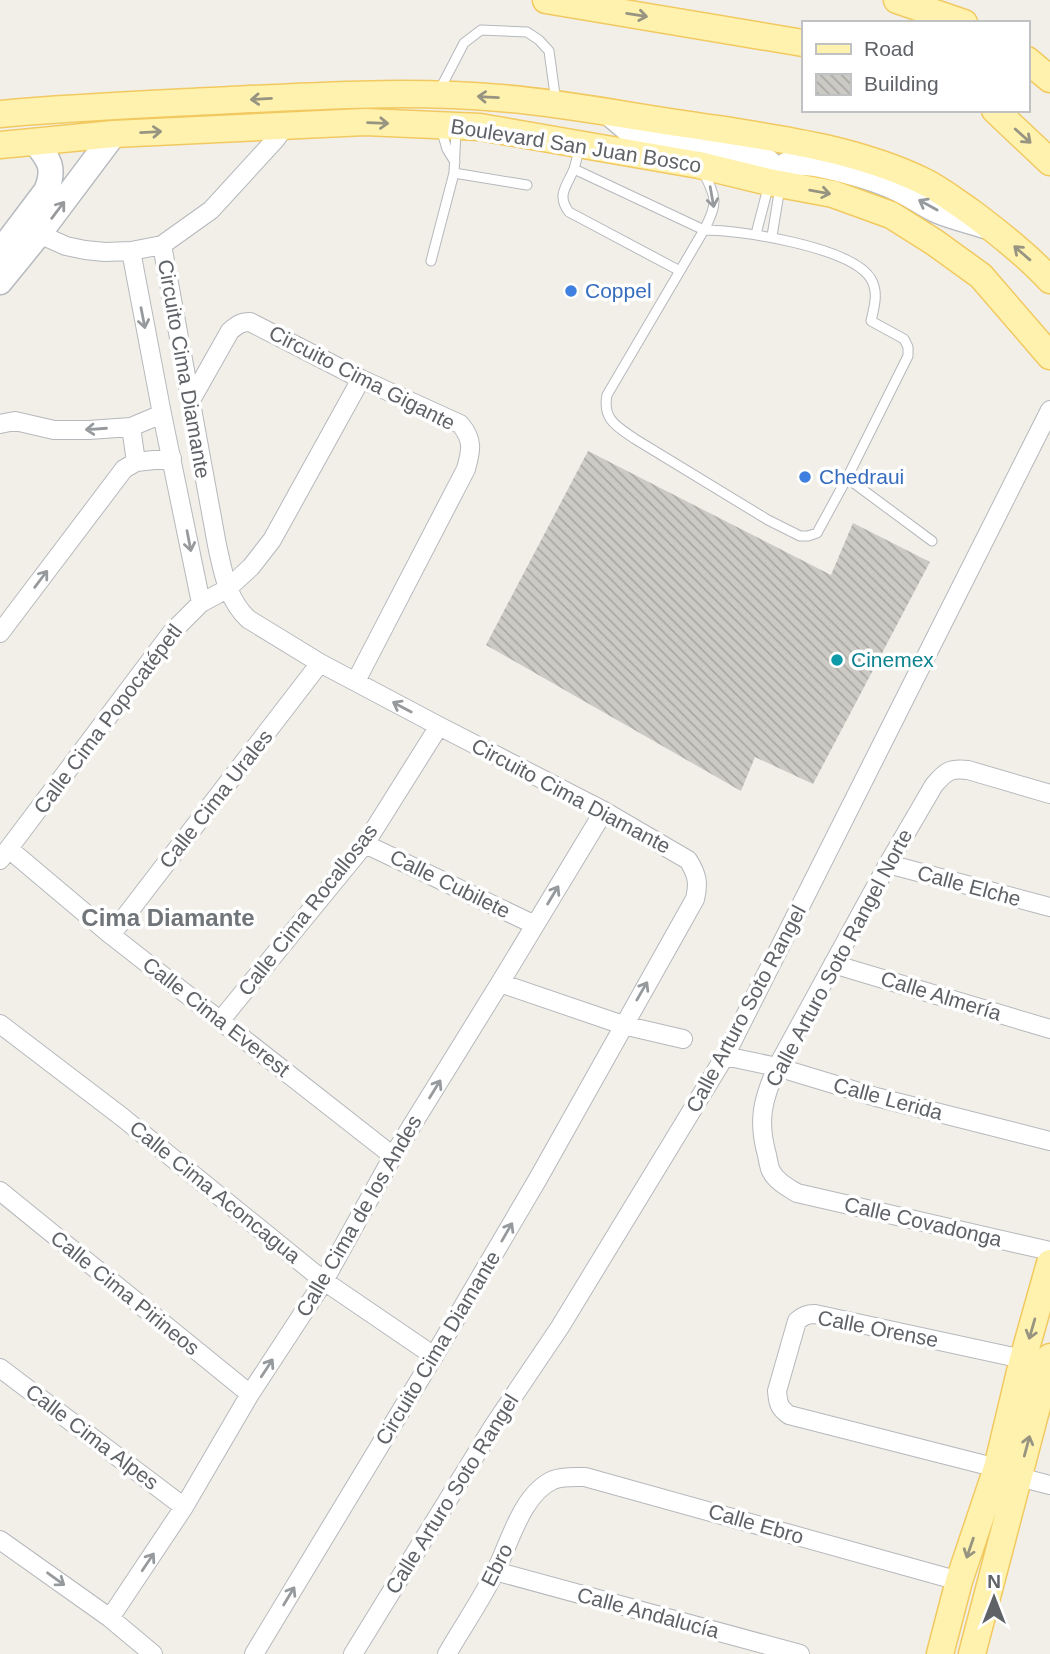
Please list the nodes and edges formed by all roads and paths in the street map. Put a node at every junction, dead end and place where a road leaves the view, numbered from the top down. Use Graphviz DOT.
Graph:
graph roads {
  1 [pos="546,0"];
  2 [pos="897,0"];
  3 [pos="958,21"];
  4 [pos="802,43"];
  5 [pos="1029,62"];
  6 [pos="1050,79"];
  7 [pos="437,94"];
  8 [pos="556,104"];
  9 [pos="0,106"];
  10 [pos="42,110"];
  11 [pos="997,112"];
  12 [pos="609,113"];
  13 [pos="0,114"];
  14 [pos="448,125"];
  15 [pos="285,126"];
  16 [pos="114,134"];
  17 [pos="34,141"];
  18 [pos="1,146"];
  19 [pos="577,157"];
  20 [pos="455,162"];
  21 [pos="1050,162"];
  22 [pos="699,165"];
  23 [pos="454,173"];
  24 [pos="775,180"];
  25 [pos="527,185"];
  26 [pos="992,228"];
  27 [pos="31,229"];
  28 [pos="704,230"];
  29 [pos="756,234"];
  30 [pos="772,236"];
  31 [pos="162,245"];
  32 [pos="131,251"];
  33 [pos="0,252"];
  34 [pos="431,261"];
  35 [pos="680,271"];
  36 [pos="1050,280"];
  37 [pos="0,282"];
  38 [pos="1011,310"];
  39 [pos="1050,333"];
  40 [pos="1050,356"];
  41 [pos="361,379"];
  42 [pos="191,400"];
  43 [pos="1050,410"];
  44 [pos="162,414"];
  45 [pos="0,424"];
  46 [pos="131,427"];
  47 [pos="172,458"];
  48 [pos="136,462"];
  49 [pos="847,478"];
  50 [pos="932,541"];
  51 [pos="227,589"];
  52 [pos="201,603"];
  53 [pos="0,634"];
  54 [pos="320,663"];
  55 [pos="356,681"];
  56 [pos="439,726"];
  57 [pos="1050,794"];
  58 [pos="604,811"];
  59 [pos="365,844"];
  60 [pos="5,854"];
  61 [pos="887,864"];
  62 [pos="1050,907"];
  63 [pos="535,925"];
  64 [pos="111,935"];
  65 [pos="833,964"];
  66 [pos="500,983"];
  67 [pos="220,1021"];
  68 [pos="0,1024"];
  69 [pos="623,1025"];
  70 [pos="1050,1029"];
  71 [pos="683,1039"];
  72 [pos="725,1056"];
  73 [pos="777,1067"];
  74 [pos="1050,1141"];
  75 [pos="393,1156"];
  76 [pos="0,1191"];
  77 [pos="797,1193"];
  78 [pos="1050,1251"];
  79 [pos="1050,1263"];
  80 [pos="324,1281"];
  81 [pos="434,1356"];
  82 [pos="1050,1357"];
  83 [pos="1023,1359"];
  84 [pos="0,1368"];
  85 [pos="250,1394"];
  86 [pos="1008,1472"];
  87 [pos="552,1480"];
  88 [pos="1050,1485"];
  89 [pos="184,1507"];
  90 [pos="0,1540"];
  91 [pos="495,1571"];
  92 [pos="959,1581"];
  93 [pos="110,1618"];
  94 [pos="947,1627"];
  95 [pos="974,1645"];
  96 [pos="769,1650"];
  97 [pos="153,1654"];
  98 [pos="254,1654"];
  99 [pos="352,1654"];
  100 [pos="447,1654"];
  101 [pos="800,1654"];
  102 [pos="940,1654"];
  1 -- 4 [label="main road, one-way"];
  2 -- 3 [label="main road"];
  5 -- 6 [label="main road"];
  8 -- 7 [label="main road, Boulevard San Juan Bosco, one-way"];
  7 -- 8 [label="lane"];
  7 -- 10 [label="main road, Boulevard San Juan Bosco, one-way"];
  8 -- 12 [label="main road, Boulevard San Juan Bosco"];
  9 -- 10 [label="main road"];
  10 -- 13 [label="main road, Boulevard San Juan Bosco"];
  11 -- 21 [label="main road, one-way"];
  12 -- 24 [label="main road"];
  12 -- 26 [label="main road, Boulevard San Juan Bosco"];
  15 -- 14 [label="main road, Boulevard San Juan Bosco, one-way"];
  14 -- 19 [label="main road, Boulevard San Juan Bosco"];
  14 -- 20 [label="lane"];
  14 -- 20 [label="lane"];
  16 -- 15 [label="main road, Boulevard San Juan Bosco, one-way"];
  15 -- 31 [label="street"];
  16 -- 17 [label="main road, Boulevard San Juan Bosco"];
  27 -- 16 [label="main road, one-way"];
  17 -- 18 [label="main road, Boulevard San Juan Bosco"];
  17 -- 27 [label="main road"];
  19 -- 22 [label="main road, Boulevard San Juan Bosco"];
  19 -- 28 [label="lane"];
  19 -- 35 [label="lane"];
  20 -- 23 [label="lane"];
  22 -- 24 [label="main road, Boulevard San Juan Bosco"];
  22 -- 28 [label="lane, one-way"];
  23 -- 25 [label="lane"];
  23 -- 34 [label="lane"];
  26 -- 24 [label="main road, one-way"];
  24 -- 29 [label="lane"];
  24 -- 30 [label="lane"];
  24 -- 38 [label="main road, Boulevard San Juan Bosco, one-way"];
  36 -- 26 [label="main road, Boulevard San Juan Bosco, one-way"];
  27 -- 32 [label="street"];
  27 -- 33 [label="main road"];
  27 -- 37 [label="main road"];
  28 -- 29 [label="lane"];
  28 -- 35 [label="lane"];
  29 -- 30 [label="lane"];
  30 -- 49 [label="lane"];
  31 -- 32 [label="street"];
  31 -- 42 [label="street, Circuito Cima Diamante"];
  32 -- 44 [label="street, Circuito Cima Diamante, one-way"];
  35 -- 49 [label="lane"];
  38 -- 39 [label="main road"];
  38 -- 40 [label="main road, Boulevard San Juan Bosco"];
  41 -- 42 [label="street, Circuito Cima Gigante"];
  41 -- 51 [label="street, Calle Cima Popocatépetl"];
  41 -- 55 [label="street, Circuito Cima Gigante"];
  42 -- 51 [label="street, Circuito Cima Diamante"];
  43 -- 72 [label="street, Calle Arturo Soto Rangel"];
  44 -- 46 [label="street, Circuito Cima Diamante"];
  44 -- 47 [label="street, Circuito Cima Diamante"];
  46 -- 45 [label="street, Circuito Cima Diamante, one-way"];
  46 -- 48 [label="street"];
  47 -- 48 [label="street"];
  47 -- 52 [label="street, Circuito Cima Diamante, one-way"];
  53 -- 48 [label="street, one-way"];
  49 -- 50 [label="lane"];
  51 -- 52 [label="street, Calle Cima Popocatépetl"];
  51 -- 54 [label="street, Circuito Cima Diamante"];
  52 -- 60 [label="street, Calle Cima Popocatépetl"];
  54 -- 55 [label="street, Circuito Cima Diamante"];
  54 -- 64 [label="street, Calle Cima Urales"];
  56 -- 55 [label="street, Circuito Cima Diamante, one-way"];
  56 -- 58 [label="street, Circuito Cima Diamante"];
  56 -- 59 [label="street, Calle Cima Rocallosas"];
  57 -- 61 [label="street, Calle Arturo Soto Rangel Norte"];
  63 -- 58 [label="street, Calle Cima de los Andes, one-way"];
  69 -- 58 [label="street, Circuito Cima Diamante, one-way"];
  59 -- 63 [label="street, Calle Cubilete"];
  59 -- 67 [label="street, Calle Cima Rocallosas"];
  60 -- 64 [label="street, Calle Cima Everest"];
  61 -- 62 [label="street, Calle Elche"];
  61 -- 65 [label="street, Calle Arturo Soto Rangel Norte"];
  63 -- 66 [label="street, Calle Cima de los Andes"];
  64 -- 67 [label="street, Calle Cima Everest"];
  65 -- 70 [label="street, Calle Almería"];
  65 -- 73 [label="street, Calle Arturo Soto Rangel Norte"];
  66 -- 69 [label="street"];
  75 -- 66 [label="street, Calle Cima de los Andes, one-way"];
  67 -- 75 [label="street, Calle Cima Everest"];
  68 -- 80 [label="street, Calle Cima Aconcagua"];
  69 -- 71 [label="street"];
  81 -- 69 [label="street, Circuito Cima Diamante, one-way"];
  72 -- 73 [label="street, Calle Lerida"];
  72 -- 99 [label="street, Calle Arturo Soto Rangel"];
  73 -- 74 [label="street, Calle Lerida"];
  73 -- 77 [label="street, Calle Arturo Soto Rangel Norte"];
  75 -- 80 [label="street, Calle Cima de los Andes"];
  76 -- 85 [label="street, Calle Cima Pirineos"];
  77 -- 78 [label="street, Calle Covadonga"];
  79 -- 83 [label="main road, one-way"];
  80 -- 81 [label="street, Calle Cima Aconcagua"];
  85 -- 80 [label="street, Calle Cima de los Andes, one-way"];
  98 -- 81 [label="street, Circuito Cima Diamante, one-way"];
  86 -- 82 [label="main road, one-way"];
  83 -- 86 [label="main road"];
  83 -- 86 [label="street, Calle Orense"];
  84 -- 89 [label="street, Calle Cima Alpes"];
  85 -- 89 [label="street, Calle Cima de los Andes"];
  86 -- 88 [label="street, Calle Orense"];
  86 -- 92 [label="main road, one-way"];
  86 -- 95 [label="main road"];
  87 -- 91 [label="street, Ebro"];
  87 -- 92 [label="street, Calle Ebro"];
  93 -- 89 [label="street, Calle Cima de los Andes, one-way"];
  90 -- 93 [label="street, one-way"];
  91 -- 96 [label="street, Calle Andalucía"];
  91 -- 100 [label="street, Ebro"];
  92 -- 94 [label="main road"];
  93 -- 97 [label="street"];
  94 -- 95 [label="main road"];
  94 -- 102 [label="main road"];
  96 -- 101 [label="street, Calle Andalucía"];
}
